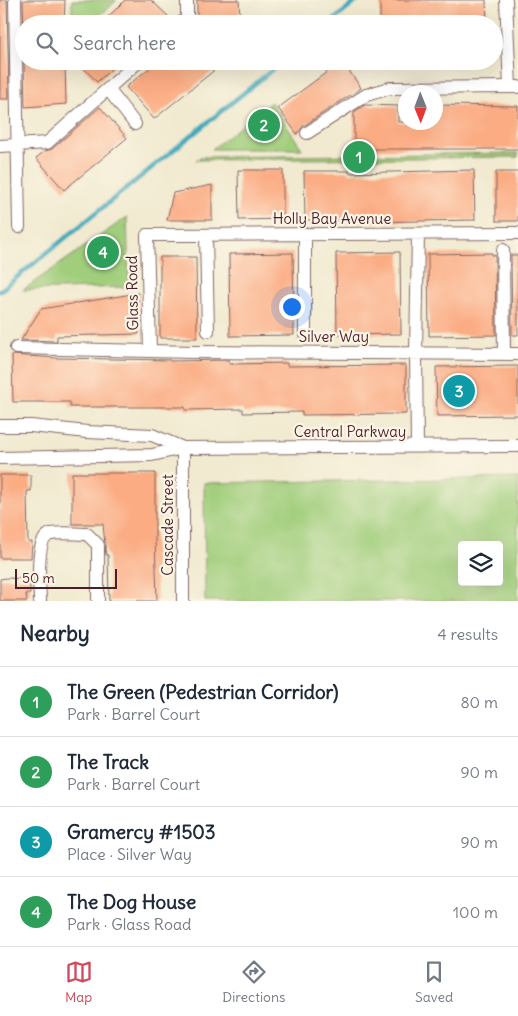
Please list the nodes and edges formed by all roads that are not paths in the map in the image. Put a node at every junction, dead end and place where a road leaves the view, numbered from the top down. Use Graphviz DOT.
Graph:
graph roads {
  1 [pos="15,0"];
  2 [pos="187,0"];
  3 [pos="506,0"];
  4 [pos="15,15"];
  5 [pos="187,15"];
  6 [pos="16,70"];
  7 [pos="129,70"];
  8 [pos="514,87"];
  9 [pos="108,89"];
  10 [pos="135,124"];
  11 [pos="307,133"];
  12 [pos="0,146"];
  13 [pos="18,146"];
  14 [pos="19,227"];
  15 [pos="305,234"];
  16 [pos="418,234"];
  17 [pos="518,234"];
  18 [pos="147,235"];
  19 [pos="206,235"];
  20 [pos="503,250"];
  21 [pos="208,331"];
  22 [pos="305,333"];
  23 [pos="16,348"];
  24 [pos="150,350"];
  25 [pos="416,353"];
  26 [pos="504,354"];
  27 [pos="518,354"];
  28 [pos="0,426"];
  29 [pos="417,446"];
  30 [pos="518,446"];
  31 [pos="183,448"];
  32 [pos="0,458"];
  33 [pos="40,601"];
  34 [pos="98,601"];
  35 [pos="183,601"];
  1 -- 4 [label="street"];
  2 -- 5 [label="street"];
  3 -- 8 [label="street"];
  6 -- 13 [label="street"];
  7 -- 9 [label="street"];
  8 -- 11 [label="street"];
  9 -- 10 [label="street"];
  9 -- 13 [label="street"];
  12 -- 13 [label="street"];
  13 -- 14 [label="street"];
  15 -- 16 [label="street, Holly Bay Avenue"];
  15 -- 19 [label="street, Holly Bay Avenue"];
  15 -- 22 [label="street"];
  16 -- 17 [label="street, Holly Bay Avenue"];
  16 -- 25 [label="street"];
  18 -- 19 [label="street, Holly Bay Avenue"];
  18 -- 24 [label="street, Glass Road"];
  19 -- 21 [label="street"];
  20 -- 26 [label="street"];
  23 -- 24 [label="street, Silver Way"];
  24 -- 25 [label="street, Silver Way"];
  25 -- 26 [label="street, Silver Way"];
  25 -- 29 [label="street"];
  26 -- 27 [label="street, Silver Way"];
  28 -- 31 [label="street, Central Parkway"];
  29 -- 30 [label="street, Central Parkway"];
  29 -- 31 [label="street, Central Parkway"];
  31 -- 32 [label="street, Central Parkway"];
  31 -- 35 [label="street, Cascade Street"];
  33 -- 34 [label="street"];
}
